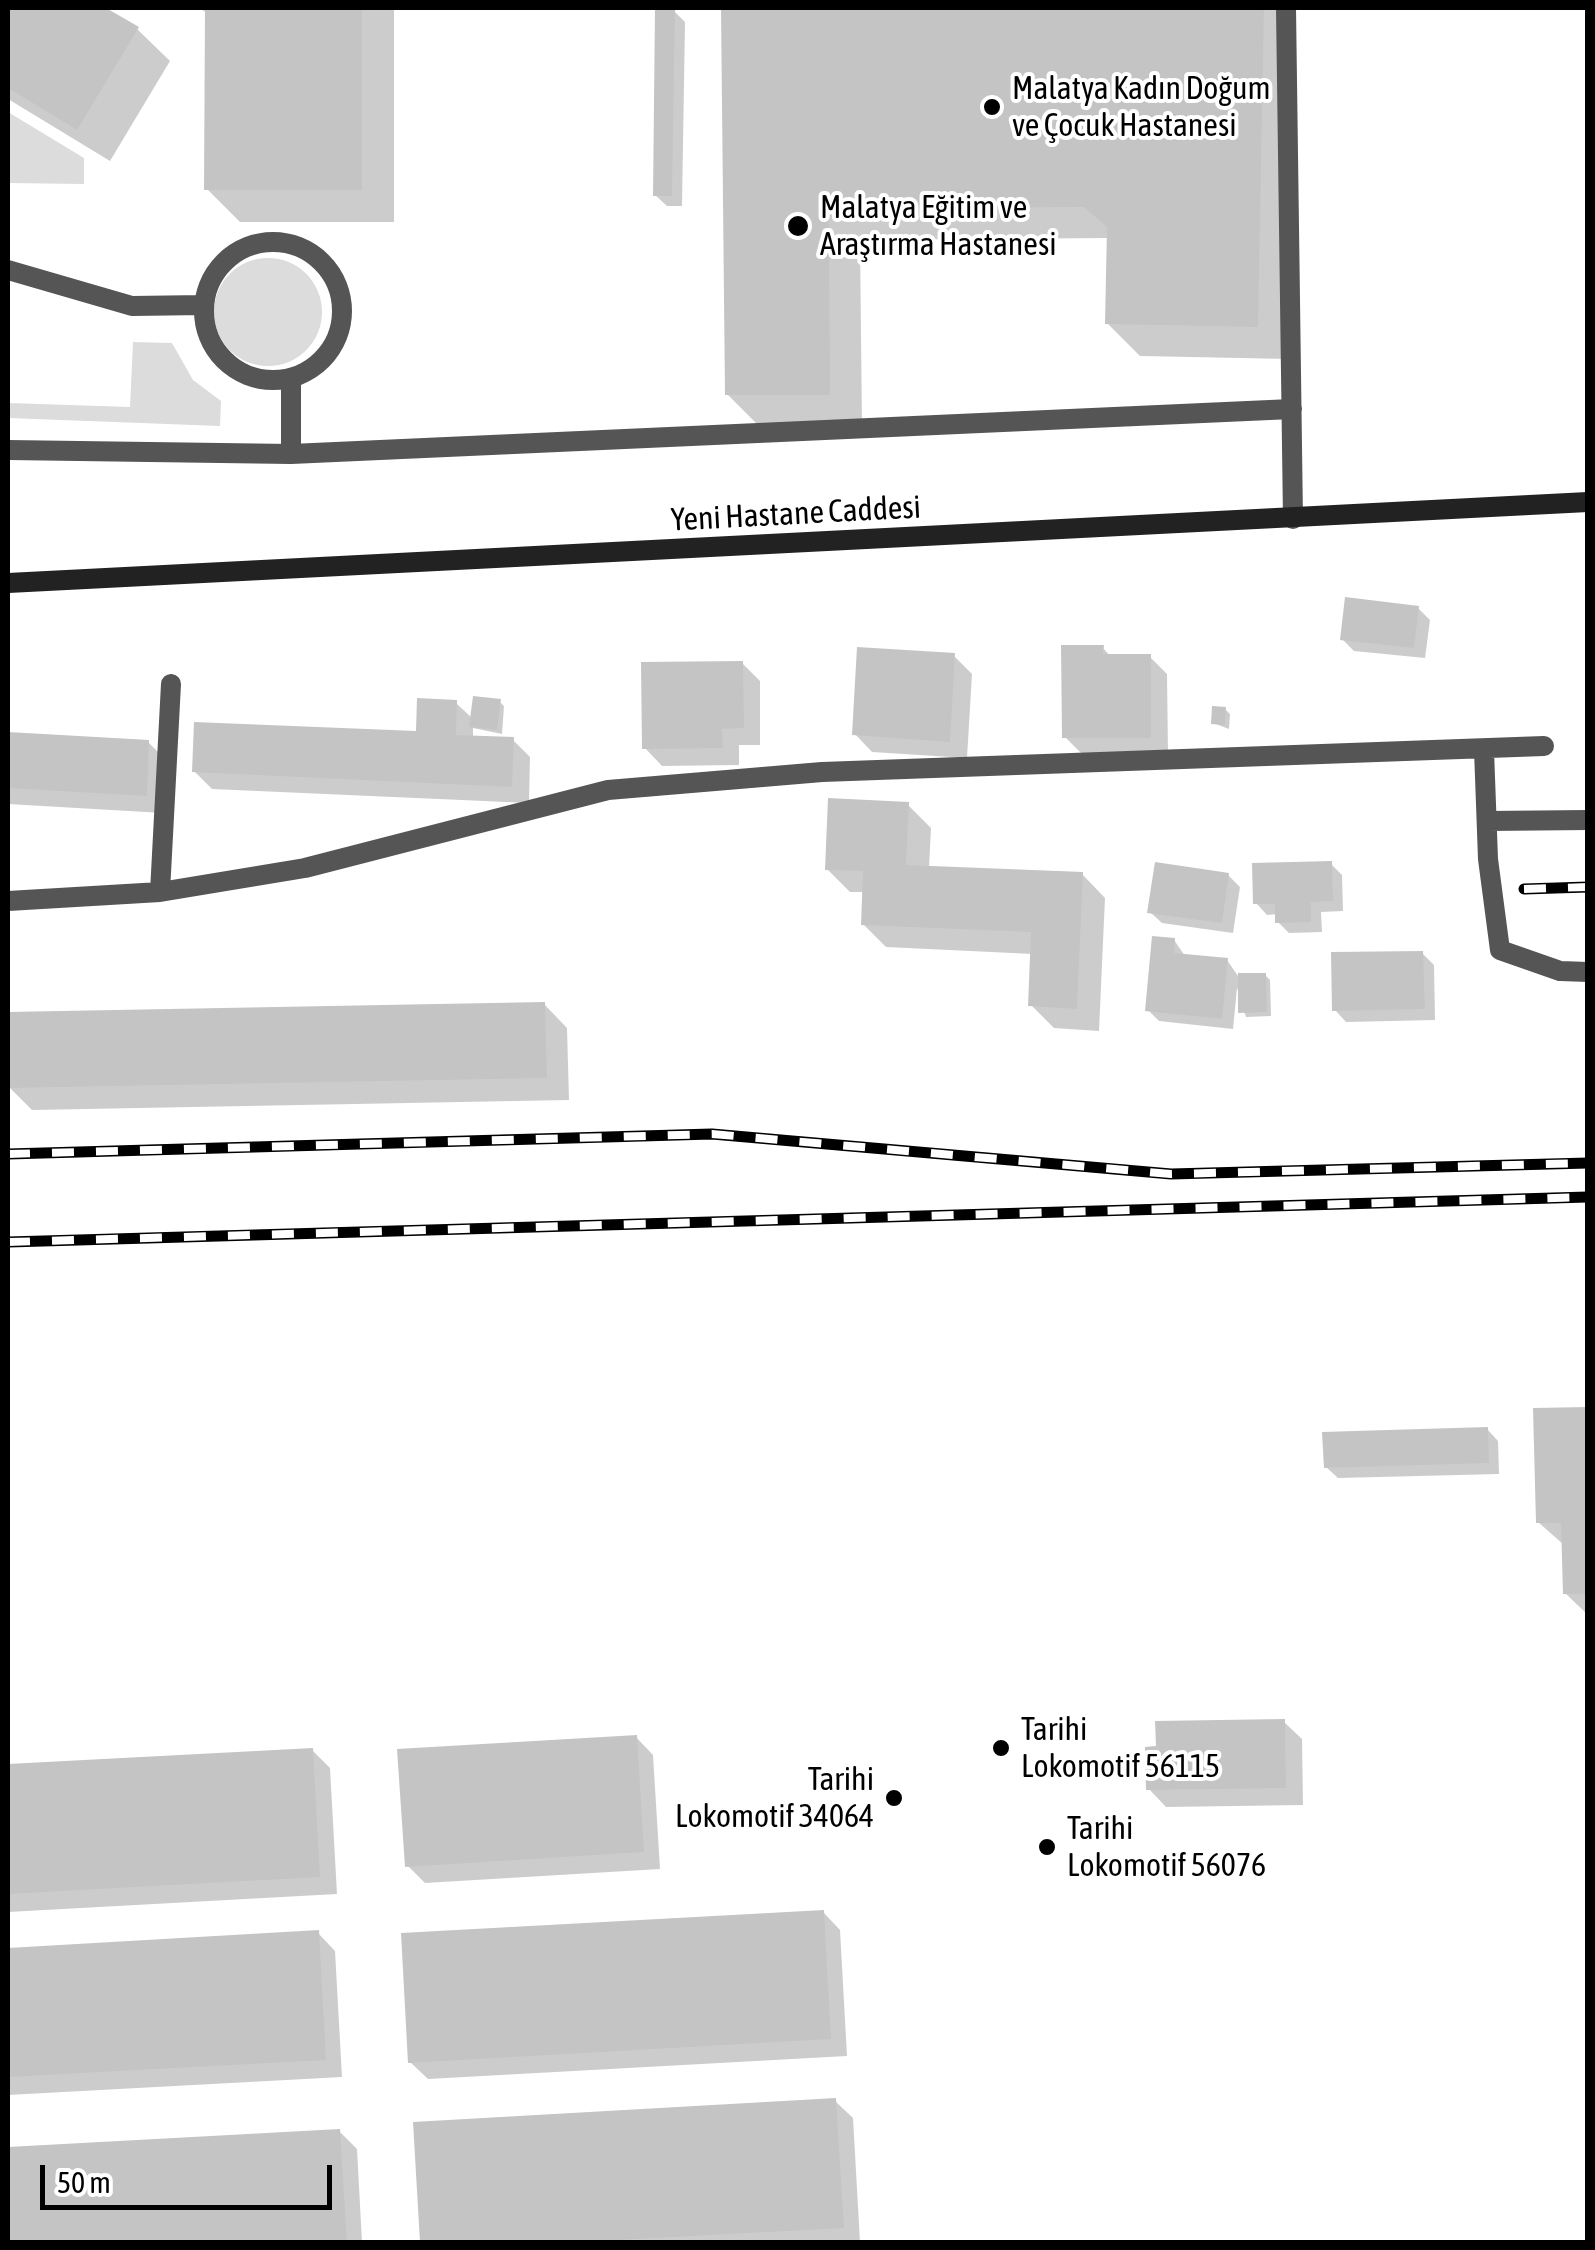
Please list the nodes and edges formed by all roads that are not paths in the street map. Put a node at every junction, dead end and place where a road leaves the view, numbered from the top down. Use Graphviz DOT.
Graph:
graph roads {
  1 [pos="1286,8"];
  2 [pos="8,270"];
  3 [pos="203,305"];
  4 [pos="290,378"];
  5 [pos="1292,409"];
  6 [pos="8,450"];
  7 [pos="291,454"];
  8 [pos="1588,502"];
  9 [pos="1293,519"];
  10 [pos="8,583"];
  11 [pos="171,684"];
  12 [pos="1544,746"];
  13 [pos="1484,750"];
  14 [pos="1588,820"];
  15 [pos="1487,821"];
  16 [pos="160,892"];
  17 [pos="8,901"];
  18 [pos="1588,972"];
  1 -- 5 [label="street"];
  2 -- 3 [label="street"];
  3 -- 4 [label="street"];
  3 -- 4 [label="street"];
  4 -- 7 [label="street"];
  5 -- 7 [label="street"];
  5 -- 9 [label="street"];
  6 -- 7 [label="street"];
  8 -- 9 [label="main road, Yeni Hastane Caddesi"];
  9 -- 10 [label="main road, Yeni Hastane Caddesi"];
  11 -- 16 [label="street"];
  12 -- 13 [label="street"];
  13 -- 15 [label="street"];
  13 -- 16 [label="street"];
  14 -- 15 [label="street"];
  15 -- 18 [label="street"];
  16 -- 17 [label="street"];
}
